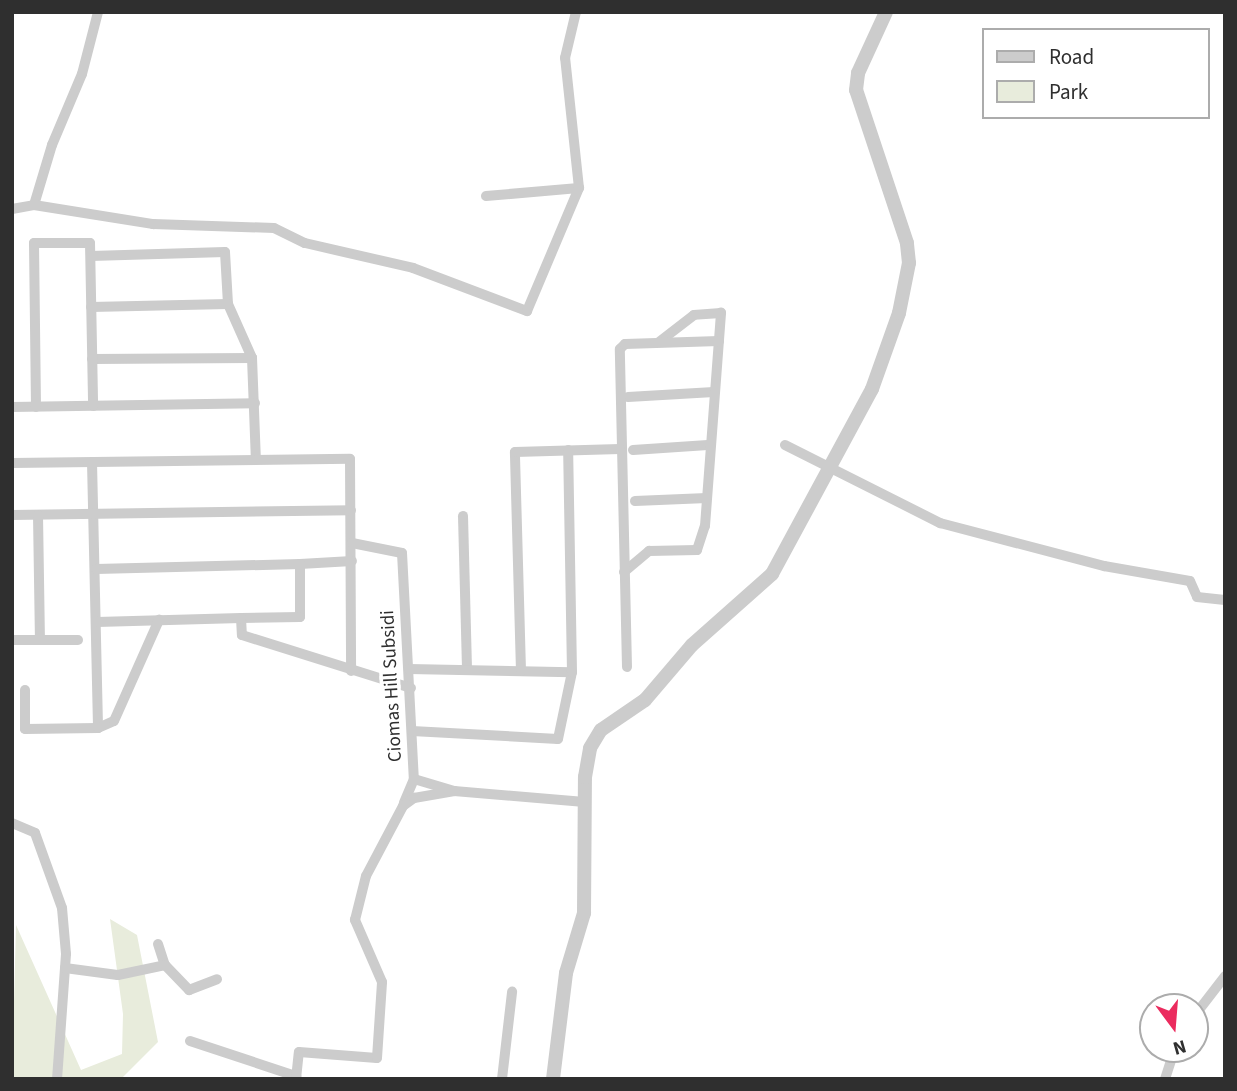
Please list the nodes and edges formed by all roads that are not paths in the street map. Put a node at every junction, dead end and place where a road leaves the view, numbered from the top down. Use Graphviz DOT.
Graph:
graph roads {
  1 [pos="98,12"];
  2 [pos="576,12"];
  3 [pos="886,12"];
  4 [pos="579,188"];
  5 [pos="486,196"];
  6 [pos="34,205"];
  7 [pos="12,209"];
  8 [pos="90,256"];
  9 [pos="228,304"];
  10 [pos="92,307"];
  11 [pos="719,341"];
  12 [pos="658,343"];
  13 [pos="252,358"];
  14 [pos="92,359"];
  15 [pos="714,393"];
  16 [pos="628,397"];
  17 [pos="255,403"];
  18 [pos="93,406"];
  19 [pos="12,407"];
  20 [pos="36,407"];
  21 [pos="708,445"];
  22 [pos="785,445"];
  23 [pos="620,449"];
  24 [pos="568,450"];
  25 [pos="633,450"];
  26 [pos="256,460"];
  27 [pos="92,462"];
  28 [pos="12,463"];
  29 [pos="827,467"];
  30 [pos="707,498"];
  31 [pos="635,500"];
  32 [pos="351,510"];
  33 [pos="94,514"];
  34 [pos="12,515"];
  35 [pos="38,515"];
  36 [pos="463,516"];
  37 [pos="352,543"];
  38 [pos="352,561"];
  39 [pos="300,564"];
  40 [pos="96,569"];
  41 [pos="624,572"];
  42 [pos="1225,600"];
  43 [pos="241,618"];
  44 [pos="159,620"];
  45 [pos="97,622"];
  46 [pos="40,639"];
  47 [pos="12,640"];
  48 [pos="78,640"];
  49 [pos="627,667"];
  50 [pos="410,669"];
  51 [pos="467,670"];
  52 [pos="351,671"];
  53 [pos="521,671"];
  54 [pos="572,672"];
  55 [pos="411,688"];
  56 [pos="25,690"];
  57 [pos="98,728"];
  58 [pos="412,731"];
  59 [pos="414,779"];
  60 [pos="454,791"];
  61 [pos="585,802"];
  62 [pos="403,806"];
  63 [pos="12,823"];
  64 [pos="159,944"];
  65 [pos="165,965"];
  66 [pos="65,968"];
  67 [pos="1225,976"];
  68 [pos="218,979"];
  69 [pos="512,992"];
  70 [pos="1209,997"];
  71 [pos="190,1041"];
  72 [pos="296,1077"];
  73 [pos="57,1079"];
  74 [pos="502,1079"];
  75 [pos="553,1079"];
  1 -- 6 [label="street"];
  2 -- 4 [label="street"];
  3 -- 29 [label="street"];
  4 -- 5 [label="street"];
  4 -- 6 [label="street"];
  6 -- 7 [label="street"];
  8 -- 9 [label="street"];
  8 -- 10 [label="street"];
  8 -- 20 [label="street"];
  9 -- 10 [label="street"];
  9 -- 13 [label="street"];
  10 -- 14 [label="street"];
  11 -- 12 [label="street"];
  11 -- 12 [label="street"];
  11 -- 15 [label="street"];
  12 -- 23 [label="street"];
  13 -- 14 [label="street"];
  13 -- 17 [label="street"];
  14 -- 18 [label="street"];
  15 -- 16 [label="street"];
  15 -- 21 [label="street"];
  17 -- 18 [label="street"];
  17 -- 26 [label="street"];
  18 -- 20 [label="street"];
  19 -- 20 [label="street"];
  21 -- 25 [label="street"];
  21 -- 30 [label="street"];
  22 -- 29 [label="street"];
  23 -- 24 [label="street"];
  23 -- 41 [label="street"];
  24 -- 53 [label="street"];
  24 -- 54 [label="street"];
  26 -- 27 [label="street"];
  26 -- 32 [label="street"];
  27 -- 28 [label="street"];
  27 -- 33 [label="street"];
  29 -- 42 [label="street"];
  29 -- 61 [label="street"];
  30 -- 31 [label="street"];
  30 -- 41 [label="street"];
  32 -- 33 [label="street"];
  32 -- 37 [label="street"];
  33 -- 35 [label="street"];
  33 -- 40 [label="street"];
  34 -- 35 [label="street"];
  35 -- 46 [label="street"];
  36 -- 51 [label="street"];
  37 -- 38 [label="street"];
  37 -- 50 [label="street, Ciomas Hill Subsidi"];
  38 -- 39 [label="street"];
  38 -- 52 [label="street"];
  39 -- 40 [label="street"];
  39 -- 43 [label="street"];
  40 -- 45 [label="street"];
  41 -- 49 [label="street"];
  43 -- 44 [label="street"];
  43 -- 52 [label="street"];
  44 -- 45 [label="street"];
  44 -- 57 [label="street"];
  45 -- 57 [label="street"];
  46 -- 47 [label="street"];
  46 -- 48 [label="street"];
  50 -- 51 [label="street"];
  50 -- 55 [label="street, Ciomas Hill Subsidi"];
  51 -- 53 [label="street"];
  52 -- 55 [label="street"];
  53 -- 54 [label="street"];
  54 -- 58 [label="street"];
  55 -- 58 [label="street, Ciomas Hill Subsidi"];
  56 -- 57 [label="street"];
  58 -- 59 [label="street, Ciomas Hill Subsidi"];
  59 -- 60 [label="street, Ciomas Hill Subsidi"];
  59 -- 62 [label="street"];
  60 -- 61 [label="street, Ciomas Hill Subsidi"];
  60 -- 62 [label="street"];
  61 -- 75 [label="street"];
  62 -- 72 [label="street"];
  63 -- 66 [label="street"];
  64 -- 65 [label="street"];
  65 -- 66 [label="street"];
  65 -- 68 [label="street"];
  66 -- 73 [label="street"];
  67 -- 70 [label="street"];
  69 -- 74 [label="street"];
  71 -- 72 [label="street"];
}
